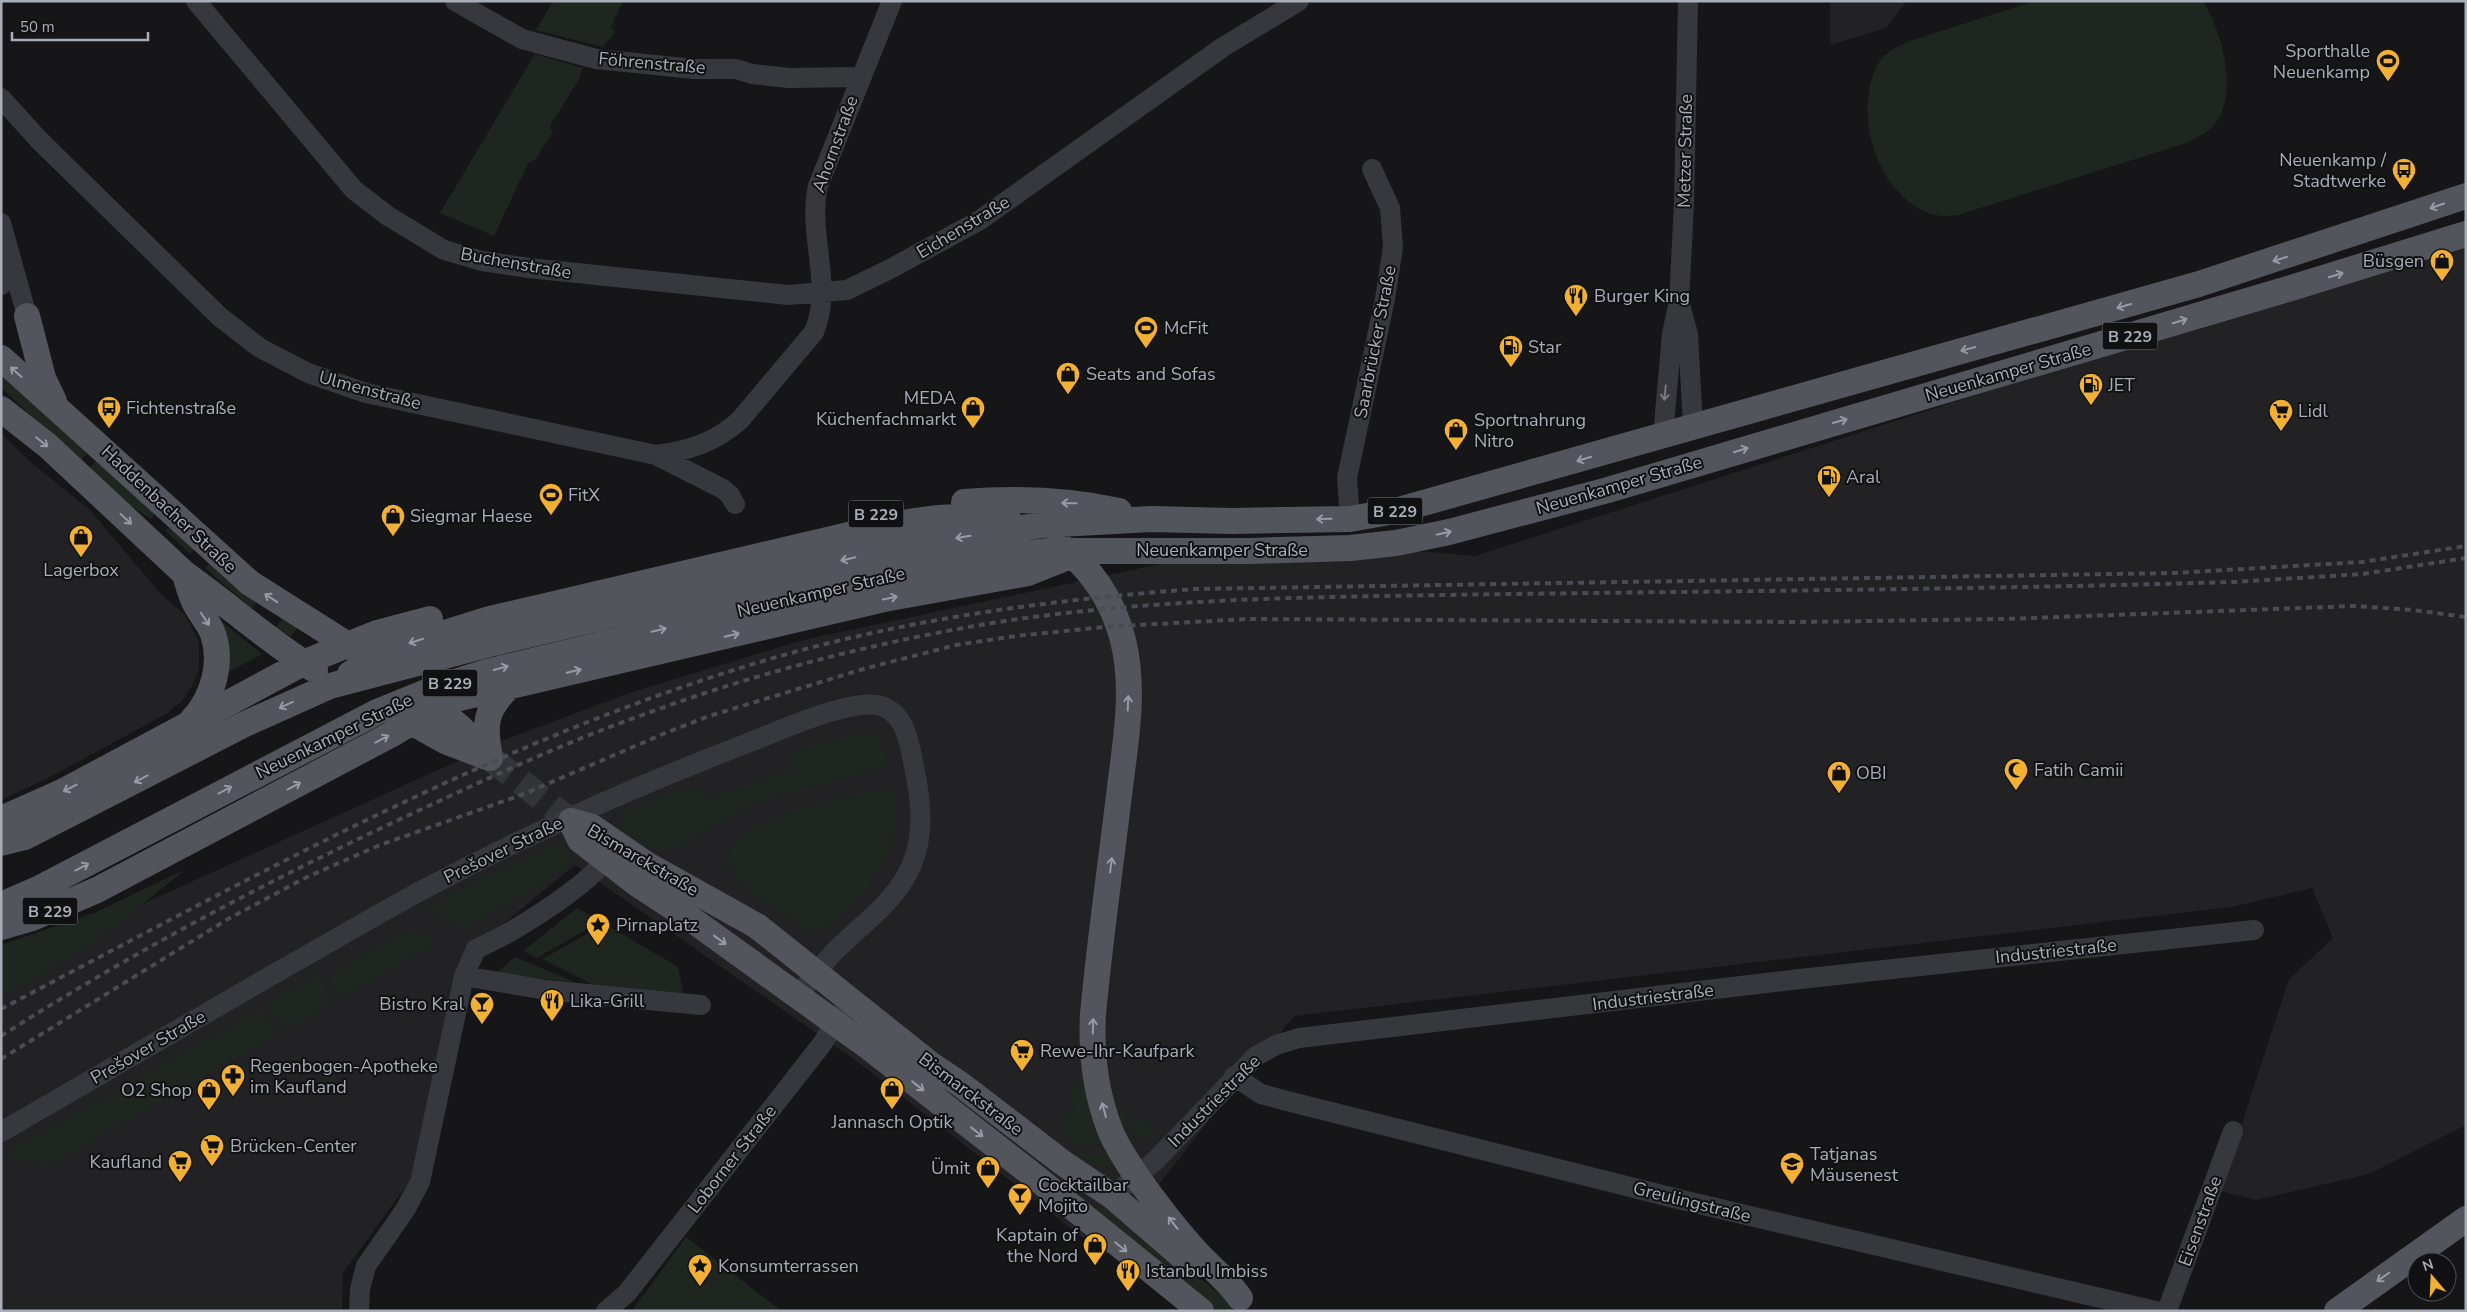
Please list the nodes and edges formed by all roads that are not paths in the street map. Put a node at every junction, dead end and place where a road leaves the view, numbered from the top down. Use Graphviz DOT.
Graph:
graph roads {
  1 [pos="196,1"];
  2 [pos="455,1"];
  3 [pos="892,1"];
  4 [pos="1299,1"];
  5 [pos="1688,1"];
  6 [pos="860,77"];
  7 [pos="1,98"];
  8 [pos="1372,169"];
  9 [pos="2466,196"];
  10 [pos="1,223"];
  11 [pos="2466,234"];
  12 [pos="9,256"];
  13 [pos="1,286"];
  14 [pos="822,294"];
  15 [pos="1679,301"];
  16 [pos="27,316"];
  17 [pos="1,344"];
  18 [pos="1,358"];
  19 [pos="3,409"];
  20 [pos="58,409"];
  21 [pos="1693,427"];
  22 [pos="1663,436"];
  23 [pos="656,455"];
  24 [pos="1694,464"];
  25 [pos="1668,472"];
  26 [pos="735,504"];
  27 [pos="1151,519"];
  28 [pos="1350,519"];
  29 [pos="1085,550"];
  30 [pos="896,561"];
  31 [pos="185,574"];
  32 [pos="347,645"];
  33 [pos="303,663"];
  34 [pos="330,686"];
  35 [pos="509,688"];
  36 [pos="436,707"];
  37 [pos="190,722"];
  38 [pos="413,722"];
  39 [pos="490,758"];
  40 [pos="7,827"];
  41 [pos="1,858"];
  42 [pos="606,860"];
  43 [pos="1,905"];
  44 [pos="1,926"];
  45 [pos="2254,930"];
  46 [pos="816,973"];
  47 [pos="464,976"];
  48 [pos="798,996"];
  49 [pos="849,999"];
  50 [pos="701,1005"];
  51 [pos="837,1023"];
  52 [pos="1234,1076"];
  53 [pos="2233,1131"];
  54 [pos="1,1132"];
  55 [pos="1029,1172"];
  56 [pos="1139,1176"];
  57 [pos="1112,1196"];
  58 [pos="2466,1219"];
  59 [pos="1248,1304"];
  60 [pos="359,1311"];
  61 [pos="606,1311"];
  62 [pos="1201,1311"];
  63 [pos="2156,1311"];
  64 [pos="2168,1311"];
  65 [pos="2337,1311"];
  1 -- 14 [label="street, Buchenstraße"];
  2 -- 6 [label="street, Föhrenstraße"];
  3 -- 6 [label="street, Ahornstraße"];
  4 -- 14 [label="street, Eichenstraße"];
  5 -- 15 [label="street, Metzer Straße"];
  6 -- 14 [label="street, Ahornstraße"];
  7 -- 23 [label="street, Ulmenstraße"];
  8 -- 28 [label="street, Saarbrücker Straße"];
  9 -- 21 [label="main road, Neuenkamper Straße / B 229, one-way"];
  10 -- 12 [label="street"];
  24 -- 11 [label="main road, Neuenkamper Straße / B 229, one-way"];
  12 -- 13 [label="street"];
  12 -- 16 [label="street"];
  14 -- 23 [label="street"];
  15 -- 21 [label="street, Metzer Straße"];
  15 -- 22 [label="street, Metzer Straße, one-way"];
  16 -- 17 [label="main road"];
  16 -- 20 [label="main road"];
  20 -- 18 [label="main road, Haddenbacher Straße, one-way"];
  19 -- 31 [label="main road, Haddenbacher Straße, one-way"];
  32 -- 20 [label="main road, Haddenbacher Straße, one-way"];
  21 -- 22 [label="main road, Neuenkamper Straße / B 229"];
  21 -- 24 [label="main road"];
  22 -- 25 [label="main road"];
  22 -- 28 [label="main road, Neuenkamper Straße / B 229, one-way"];
  23 -- 26 [label="street, Ulmenstraße"];
  24 -- 25 [label="main road, Neuenkamper Straße / B 229"];
  29 -- 25 [label="main road, Neuenkamper Straße / B 229, one-way"];
  28 -- 27 [label="main road, Neuenkamper Straße / B 229, one-way"];
  27 -- 30 [label="main road, Neuenkamper Straße / B 229, one-way"];
  27 -- 32 [label="main road, B 229, one-way"];
  29 -- 30 [label="main road, Neuenkamper Straße / B 229"];
  35 -- 29 [label="main road, B 229, one-way"];
  30 -- 34 [label="main road, Neuenkamper Straße / B 229, one-way"];
  43 -- 30 [label="main road, Neuenkamper Straße / B 229, one-way"];
  31 -- 33 [label="main road, Haddenbacher Straße"];
  31 -- 37 [label="main road, one-way"];
  32 -- 33 [label="main road, B 229"];
  32 -- 36 [label="main road"];
  33 -- 37 [label="main road, B 229"];
  33 -- 38 [label="main road"];
  34 -- 40 [label="main road, Neuenkamper Straße / B 229, one-way"];
  56 -- 34 [label="main road, one-way"];
  35 -- 36 [label="main road, B 229"];
  35 -- 39 [label="main road"];
  36 -- 38 [label="main road, B 229"];
  36 -- 39 [label="main road"];
  37 -- 40 [label="main road, B 229, one-way"];
  38 -- 39 [label="main road"];
  44 -- 38 [label="main road, B 229, one-way"];
  40 -- 41 [label="main road"];
  42 -- 46 [label="main road, Bismarckstraße"];
  42 -- 47 [label="street"];
  42 -- 48 [label="main road, Bismarckstraße, one-way"];
  45 -- 52 [label="street, Industriestraße"];
  46 -- 48 [label="street, Prešover Straße"];
  46 -- 49 [label="main road, Bismarckstraße"];
  46 -- 54 [label="street, Prešover Straße"];
  47 -- 50 [label="street"];
  47 -- 60 [label="street"];
  48 -- 51 [label="main road, Bismarckstraße"];
  49 -- 51 [label="street, Loborner Straße"];
  49 -- 57 [label="main road, Bismarckstraße"];
  51 -- 55 [label="main road, Bismarckstraße, one-way"];
  51 -- 61 [label="street, Loborner Straße"];
  52 -- 56 [label="street, Industriestraße"];
  52 -- 63 [label="street, Greulingstraße"];
  53 -- 64 [label="street, Eisenstraße"];
  55 -- 57 [label="main road"];
  55 -- 62 [label="main road, Bismarckstraße, one-way"];
  56 -- 57 [label="street, Industriestraße"];
  59 -- 56 [label="main road, one-way"];
  57 -- 59 [label="main road, Bismarckstraße"];
  58 -- 65 [label="main road, one-way"];
}
